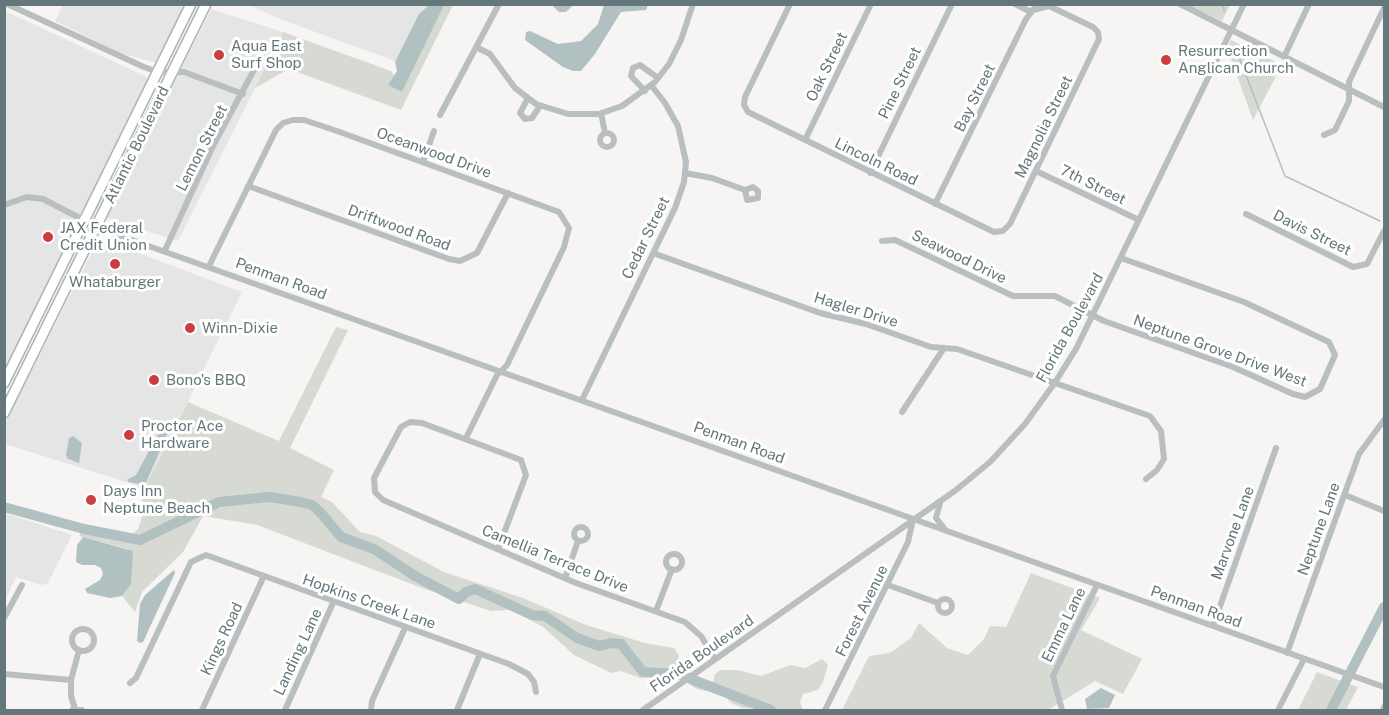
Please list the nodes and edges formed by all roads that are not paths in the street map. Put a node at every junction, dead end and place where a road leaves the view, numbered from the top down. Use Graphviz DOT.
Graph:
graph roads {
  1 [pos="7,4"];
  2 [pos="191,4"];
  3 [pos="206,4"];
  4 [pos="499,4"];
  5 [pos="555,4"];
  6 [pos="570,4"];
  7 [pos="693,4"];
  8 [pos="790,4"];
  9 [pos="871,4"];
  10 [pos="952,4"];
  11 [pos="1015,4"];
  12 [pos="1180,4"];
  13 [pos="1244,4"];
  14 [pos="1310,4"];
  15 [pos="1037,7"];
  16 [pos="1384,8"];
  17 [pos="1231,32"];
  18 [pos="476,47"];
  19 [pos="261,57"];
  20 [pos="1284,57"];
  21 [pos="174,71"];
  22 [pos="158,72"];
  23 [pos="658,78"];
  24 [pos="651,85"];
  25 [pos="1349,90"];
  26 [pos="645,91"];
  27 [pos="243,94"];
  28 [pos="528,98"];
  29 [pos="540,106"];
  30 [pos="1384,107"];
  31 [pos="601,113"];
  32 [pos="440,115"];
  33 [pos="434,131"];
  34 [pos="605,133"];
  35 [pos="1324,135"];
  36 [pos="805,140"];
  37 [pos="122,144"];
  38 [pos="135,150"];
  39 [pos="423,162"];
  40 [pos="1036,171"];
  41 [pos="686,173"];
  42 [pos="870,173"];
  43 [pos="248,186"];
  44 [pos="745,190"];
  45 [pos="508,193"];
  46 [pos="935,204"];
  47 [pos="4,205"];
  48 [pos="1246,214"];
  49 [pos="1139,220"];
  50 [pos="85,221"];
  51 [pos="97,227"];
  52 [pos="1003,231"];
  53 [pos="1384,231"];
  54 [pos="882,241"];
  55 [pos="165,250"];
  56 [pos="653,254"];
  57 [pos="1121,258"];
  58 [pos="209,266"];
  59 [pos="1093,315"];
  60 [pos="944,348"];
  61 [pos="502,371"];
  62 [pos="4,383"];
  63 [pos="1054,384"];
  64 [pos="582,400"];
  65 [pos="902,412"];
  66 [pos="4,413"];
  67 [pos="1384,420"];
  68 [pos="466,438"];
  69 [pos="1276,448"];
  70 [pos="1146,479"];
  71 [pos="1345,495"];
  72 [pos="943,499"];
  73 [pos="1384,511"];
  74 [pos="913,519"];
  75 [pos="952,533"];
  76 [pos="578,542"];
  77 [pos="498,549"];
  78 [pos="672,569"];
  79 [pos="263,578"];
  80 [pos="565,578"];
  81 [pos="22,585"];
  82 [pos="888,585"];
  83 [pos="1097,585"];
  84 [pos="333,603"];
  85 [pos="938,603"];
  86 [pos="656,611"];
  87 [pos="4,618"];
  88 [pos="1213,626"];
  89 [pos="405,628"];
  90 [pos="79,650"];
  91 [pos="1287,653"];
  92 [pos="480,654"];
  93 [pos="715,659"];
  94 [pos="1304,659"];
  95 [pos="4,674"];
  96 [pos="71,680"];
  97 [pos="130,683"];
  98 [pos="1384,687"];
  99 [pos="536,692"];
  100 [pos="76,710"];
  101 [pos="202,711"];
  102 [pos="285,711"];
  103 [pos="371,711"];
  104 [pos="457,711"];
  105 [pos="643,711"];
  106 [pos="825,711"];
  107 [pos="1062,711"];
  108 [pos="1278,711"];
  1 -- 22 [label="street"];
  2 -- 22 [label="highway, Atlantic Boulevard"];
  3 -- 21 [label="highway, Atlantic Boulevard"];
  4 -- 18 [label="street"];
  5 -- 6 [label="street"];
  7 -- 23 [label="street"];
  8 -- 36 [label="street, Lincoln Road"];
  9 -- 36 [label="street, Oak Street"];
  10 -- 42 [label="street, Pine Street"];
  11 -- 15 [label="street"];
  12 -- 17 [label="street"];
  13 -- 17 [label="street, Florida Boulevard"];
  14 -- 20 [label="street"];
  15 -- 40 [label="street, Magnolia Street"];
  15 -- 46 [label="street, Bay Street"];
  16 -- 25 [label="street"];
  17 -- 20 [label="street"];
  17 -- 49 [label="street, Florida Boulevard"];
  18 -- 28 [label="street"];
  18 -- 32 [label="street"];
  19 -- 27 [label="street, Lemon Street"];
  20 -- 25 [label="street"];
  21 -- 22 [label="street"];
  21 -- 27 [label="street"];
  21 -- 38 [label="highway, Atlantic Boulevard"];
  22 -- 37 [label="highway, Atlantic Boulevard"];
  23 -- 24 [label="street"];
  23 -- 26 [label="street"];
  24 -- 26 [label="street"];
  24 -- 41 [label="street, Cedar Street"];
  25 -- 30 [label="street"];
  25 -- 35 [label="street"];
  26 -- 31 [label="street"];
  27 -- 55 [label="street, Lemon Street"];
  28 -- 29 [label="street"];
  28 -- 29 [label="street"];
  29 -- 31 [label="street"];
  31 -- 34 [label="street"];
  33 -- 39 [label="street"];
  36 -- 42 [label="street, Lincoln Road"];
  37 -- 38 [label="street"];
  37 -- 50 [label="highway, Atlantic Boulevard"];
  38 -- 51 [label="highway, Atlantic Boulevard"];
  39 -- 43 [label="street, Oceanwood Drive"];
  39 -- 45 [label="street, Oceanwood Drive"];
  40 -- 49 [label="street, 7th Street"];
  40 -- 52 [label="street, Magnolia Street"];
  41 -- 44 [label="street"];
  41 -- 56 [label="street, Cedar Street"];
  42 -- 46 [label="street, Lincoln Road"];
  43 -- 45 [label="street, Driftwood Road"];
  43 -- 58 [label="street"];
  45 -- 61 [label="street, Oceanwood Drive"];
  46 -- 52 [label="street, Lincoln Road"];
  47 -- 50 [label="street, Penman Road"];
  48 -- 53 [label="street, Davis Street"];
  49 -- 57 [label="street, Florida Boulevard"];
  50 -- 51 [label="street, Penman Road"];
  50 -- 62 [label="highway, Atlantic Boulevard"];
  51 -- 55 [label="street, Penman Road"];
  51 -- 66 [label="highway, Atlantic Boulevard"];
  54 -- 59 [label="street, Seawood Drive"];
  55 -- 58 [label="street, Penman Road"];
  56 -- 60 [label="street, Hagler Drive"];
  56 -- 64 [label="street, Cedar Street"];
  57 -- 59 [label="street, Florida Boulevard"];
  57 -- 59 [label="street, Neptune Grove Drive West"];
  58 -- 61 [label="street, Penman Road"];
  59 -- 63 [label="street, Florida Boulevard"];
  60 -- 63 [label="street, Hagler Drive"];
  60 -- 65 [label="street"];
  61 -- 64 [label="street, Penman Road"];
  61 -- 68 [label="street"];
  63 -- 70 [label="street, Hagler Drive"];
  63 -- 72 [label="street, Florida Boulevard"];
  64 -- 74 [label="street, Penman Road"];
  67 -- 71 [label="street, Neptune Lane"];
  68 -- 77 [label="street"];
  68 -- 77 [label="street, Camellia Terrace Drive"];
  69 -- 88 [label="street, Marvone Lane"];
  71 -- 73 [label="street"];
  71 -- 91 [label="street, Neptune Lane"];
  72 -- 74 [label="street, Florida Boulevard"];
  72 -- 75 [label="street"];
  74 -- 75 [label="street, Penman Road"];
  74 -- 82 [label="street, Forest Avenue"];
  74 -- 93 [label="street, Florida Boulevard"];
  75 -- 83 [label="street, Penman Road"];
  76 -- 80 [label="street"];
  77 -- 80 [label="street, Camellia Terrace Drive"];
  78 -- 86 [label="street"];
  79 -- 84 [label="street, Hopkins Creek Lane"];
  79 -- 97 [label="street, Hopkins Creek Lane"];
  79 -- 101 [label="street, Kings Road"];
  80 -- 86 [label="street, Camellia Terrace Drive"];
  81 -- 87 [label="street"];
  82 -- 85 [label="street"];
  82 -- 106 [label="street, Forest Avenue"];
  83 -- 88 [label="street, Penman Road"];
  83 -- 107 [label="street, Emma Lane"];
  84 -- 89 [label="street, Hopkins Creek Lane"];
  84 -- 102 [label="street, Landing Lane"];
  86 -- 93 [label="street, Camellia Terrace Drive"];
  88 -- 91 [label="street, Penman Road"];
  89 -- 92 [label="street, Hopkins Creek Lane"];
  89 -- 103 [label="street"];
  90 -- 96 [label="street"];
  91 -- 94 [label="street, Penman Road"];
  92 -- 99 [label="street, Hopkins Creek Lane"];
  92 -- 104 [label="street"];
  93 -- 105 [label="street, Florida Boulevard"];
  94 -- 98 [label="street, Penman Road"];
  94 -- 108 [label="street"];
  95 -- 96 [label="street"];
  96 -- 100 [label="street"];
}
